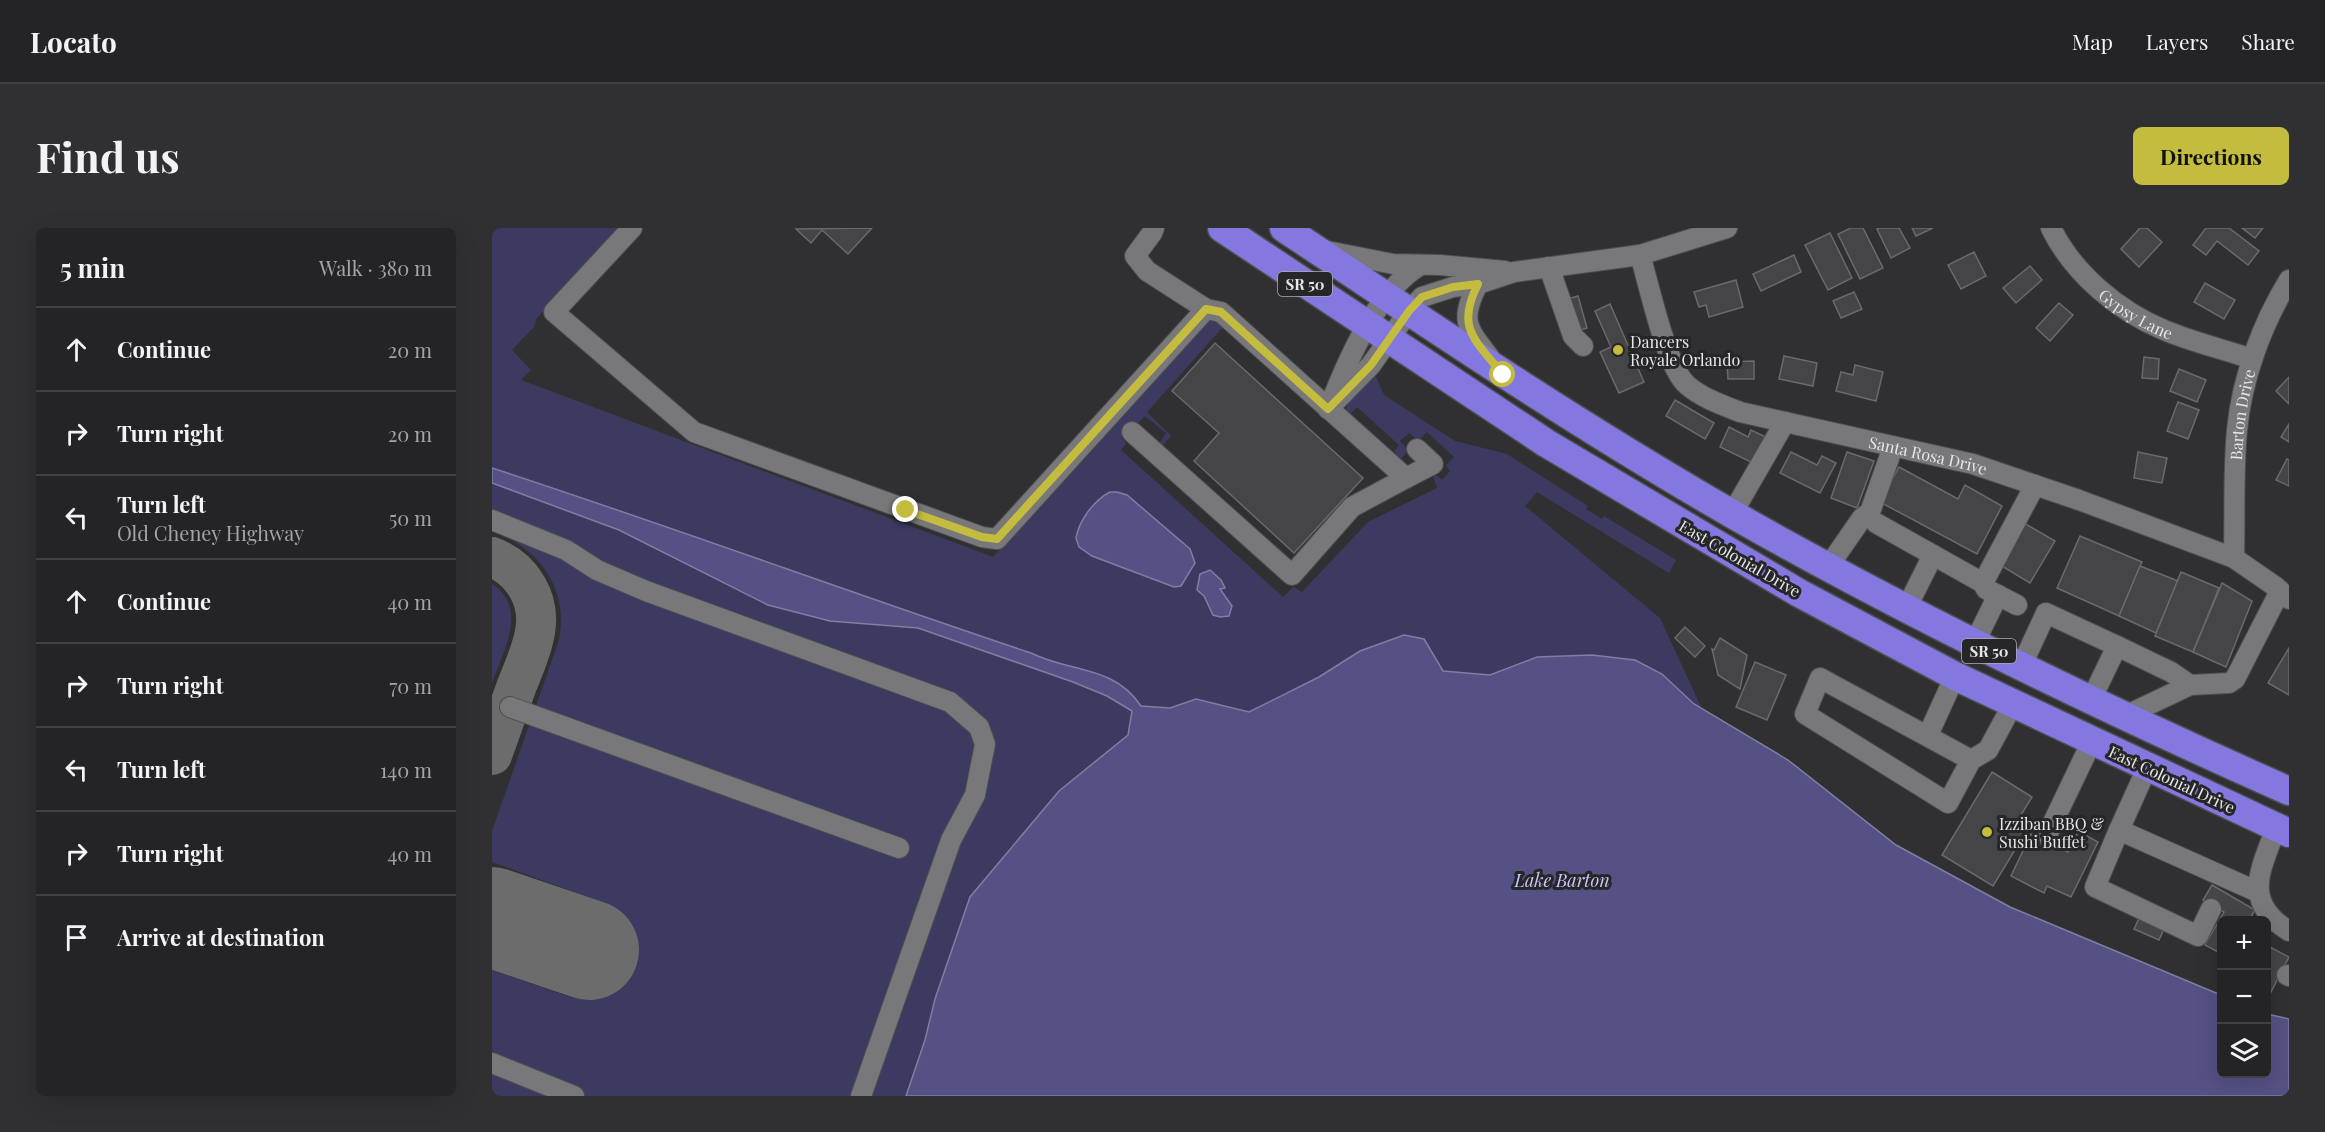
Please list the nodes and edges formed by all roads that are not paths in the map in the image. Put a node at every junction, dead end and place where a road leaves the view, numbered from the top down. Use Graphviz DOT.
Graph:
graph roads {
  1 [pos="632,228"];
  2 [pos="1154,228"];
  3 [pos="1222,228"];
  4 [pos="1727,228"];
  5 [pos="2051,228"];
  6 [pos="1303,236"];
  7 [pos="1640,255"];
  8 [pos="1419,266"];
  9 [pos="1550,267"];
  10 [pos="1514,272"];
  11 [pos="2289,280"];
  12 [pos="1478,284"];
  13 [pos="1398,304"];
  14 [pos="1206,309"];
  15 [pos="1378,333"];
  16 [pos="1583,346"];
  17 [pos="2252,359"];
  18 [pos="1503,375"];
  19 [pos="1328,409"];
  20 [pos="1785,422"];
  21 [pos="1132,432"];
  22 [pos="1893,447"];
  23 [pos="1417,449"];
  24 [pos="1406,478"];
  25 [pos="2035,485"];
  26 [pos="1732,514"];
  27 [pos="492,520"];
  28 [pos="1876,523"];
  29 [pos="1933,555"];
  30 [pos="2234,558"];
  31 [pos="1828,567"];
  32 [pos="1991,589"];
  33 [pos="2285,595"];
  34 [pos="2017,604"];
  35 [pos="1906,609"];
  36 [pos="1887,640"];
  37 [pos="1974,644"];
  38 [pos="2117,646"];
  39 [pos="2021,667"];
  40 [pos="1955,676"];
  41 [pos="2190,685"];
  42 [pos="2091,700"];
  43 [pos="2013,704"];
  44 [pos="510,707"];
  45 [pos="2125,716"];
  46 [pos="1928,735"];
  47 [pos="2092,741"];
  48 [pos="2194,748"];
  49 [pos="1971,760"];
  50 [pos="2147,768"];
  51 [pos="2289,791"];
  52 [pos="2119,830"];
  53 [pos="2282,831"];
  54 [pos="2047,835"];
  55 [pos="898,848"];
  56 [pos="2258,892"];
  57 [pos="2211,909"];
  58 [pos="2289,931"];
  59 [pos="492,1063"];
  60 [pos="574,1096"];
  61 [pos="861,1096"];
  1 -- 14 [label="street"];
  2 -- 14 [label="street"];
  3 -- 15 [label="highway, East Colonial Drive / SR 50"];
  4 -- 7 [label="street"];
  5 -- 17 [label="street, Gypsy Lane"];
  6 -- 8 [label="street"];
  6 -- 13 [label="highway, East Colonial Drive / SR 50"];
  7 -- 9 [label="street"];
  7 -- 20 [label="street, Santa Rosa Drive"];
  8 -- 10 [label="street"];
  8 -- 13 [label="street"];
  9 -- 10 [label="street"];
  9 -- 16 [label="street"];
  10 -- 12 [label="street"];
  11 -- 17 [label="street, Barton Drive"];
  12 -- 13 [label="street"];
  12 -- 18 [label="street"];
  13 -- 15 [label="street"];
  13 -- 18 [label="highway, East Colonial Drive / SR 50"];
  14 -- 19 [label="street"];
  15 -- 19 [label="street"];
  15 -- 36 [label="highway, East Colonial Drive / SR 50"];
  17 -- 30 [label="street, Barton Drive"];
  18 -- 26 [label="highway, East Colonial Drive / SR 50"];
  19 -- 24 [label="street"];
  20 -- 22 [label="street, Santa Rosa Drive"];
  20 -- 26 [label="street"];
  21 -- 24 [label="street"];
  22 -- 25 [label="street, Santa Rosa Drive"];
  22 -- 31 [label="street"];
  23 -- 24 [label="street"];
  25 -- 30 [label="street, Santa Rosa Drive"];
  25 -- 32 [label="street"];
  26 -- 31 [label="highway, East Colonial Drive / SR 50"];
  27 -- 61 [label="street"];
  28 -- 29 [label="street"];
  29 -- 32 [label="street"];
  29 -- 35 [label="street"];
  30 -- 33 [label="street, Santa Rosa Drive"];
  31 -- 35 [label="highway, East Colonial Drive / SR 50"];
  32 -- 34 [label="street"];
  32 -- 37 [label="street"];
  33 -- 41 [label="street"];
  35 -- 37 [label="highway, East Colonial Drive / SR 50"];
  36 -- 37 [label="highway"];
  36 -- 40 [label="highway, East Colonial Drive / SR 50"];
  37 -- 39 [label="highway, East Colonial Drive / SR 50"];
  38 -- 39 [label="street"];
  38 -- 41 [label="street"];
  38 -- 42 [label="street"];
  39 -- 42 [label="highway, East Colonial Drive / SR 50"];
  40 -- 43 [label="highway, East Colonial Drive / SR 50"];
  40 -- 46 [label="street"];
  40 -- 48 [label="highway"];
  41 -- 45 [label="street"];
  42 -- 45 [label="highway, East Colonial Drive / SR 50"];
  43 -- 47 [label="highway, East Colonial Drive / SR 50"];
  43 -- 49 [label="street"];
  44 -- 55 [label="street"];
  45 -- 48 [label="highway, East Colonial Drive / SR 50"];
  46 -- 49 [label="street"];
  46 -- 49 [label="street"];
  47 -- 50 [label="highway, East Colonial Drive / SR 50"];
  47 -- 54 [label="street"];
  48 -- 51 [label="highway, East Colonial Drive / SR 50"];
  50 -- 52 [label="street"];
  50 -- 53 [label="highway, East Colonial Drive / SR 50"];
  52 -- 56 [label="street"];
  52 -- 57 [label="street"];
  53 -- 56 [label="street"];
  56 -- 58 [label="street"];
  59 -- 60 [label="street"];
}
